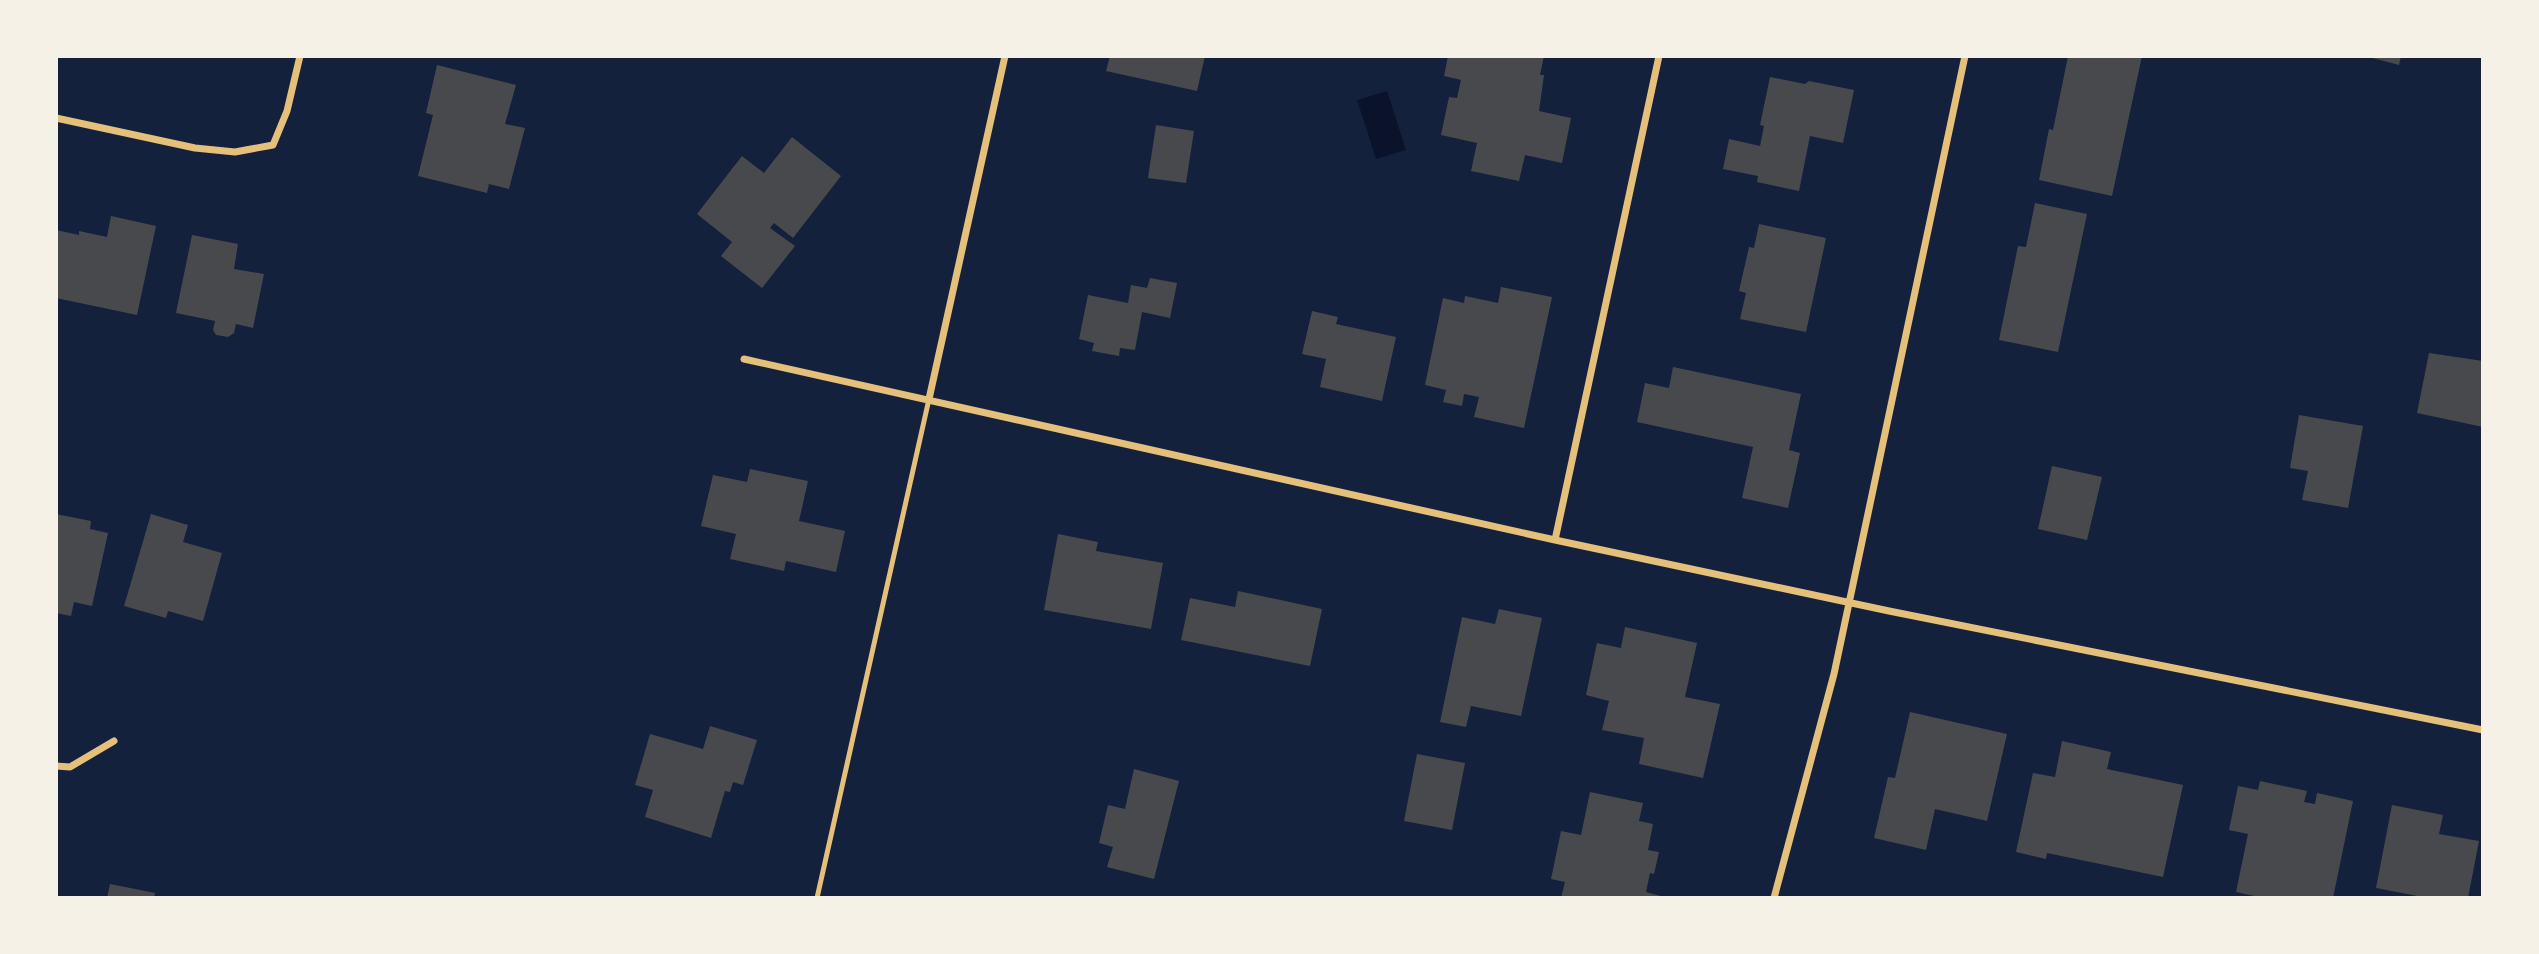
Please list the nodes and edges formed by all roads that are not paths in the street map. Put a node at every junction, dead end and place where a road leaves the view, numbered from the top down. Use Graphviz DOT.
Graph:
graph roads {
  1 [pos="300,56"];
  2 [pos="1005,56"];
  3 [pos="1659,56"];
  4 [pos="1965,56"];
  5 [pos="56,118"];
  6 [pos="744,359"];
  7 [pos="929,399"];
  8 [pos="1555,540"];
  9 [pos="1850,602"];
  10 [pos="2483,730"];
  11 [pos="114,741"];
  12 [pos="56,766"];
  13 [pos="817,898"];
  14 [pos="1774,898"];
  1 -- 5 [label="street"];
  2 -- 7 [label="street"];
  3 -- 8 [label="street"];
  4 -- 9 [label="street"];
  6 -- 7 [label="street"];
  7 -- 8 [label="street"];
  7 -- 13 [label="lane"];
  8 -- 9 [label="street"];
  9 -- 10 [label="street"];
  9 -- 14 [label="street"];
  11 -- 12 [label="street"];
}
